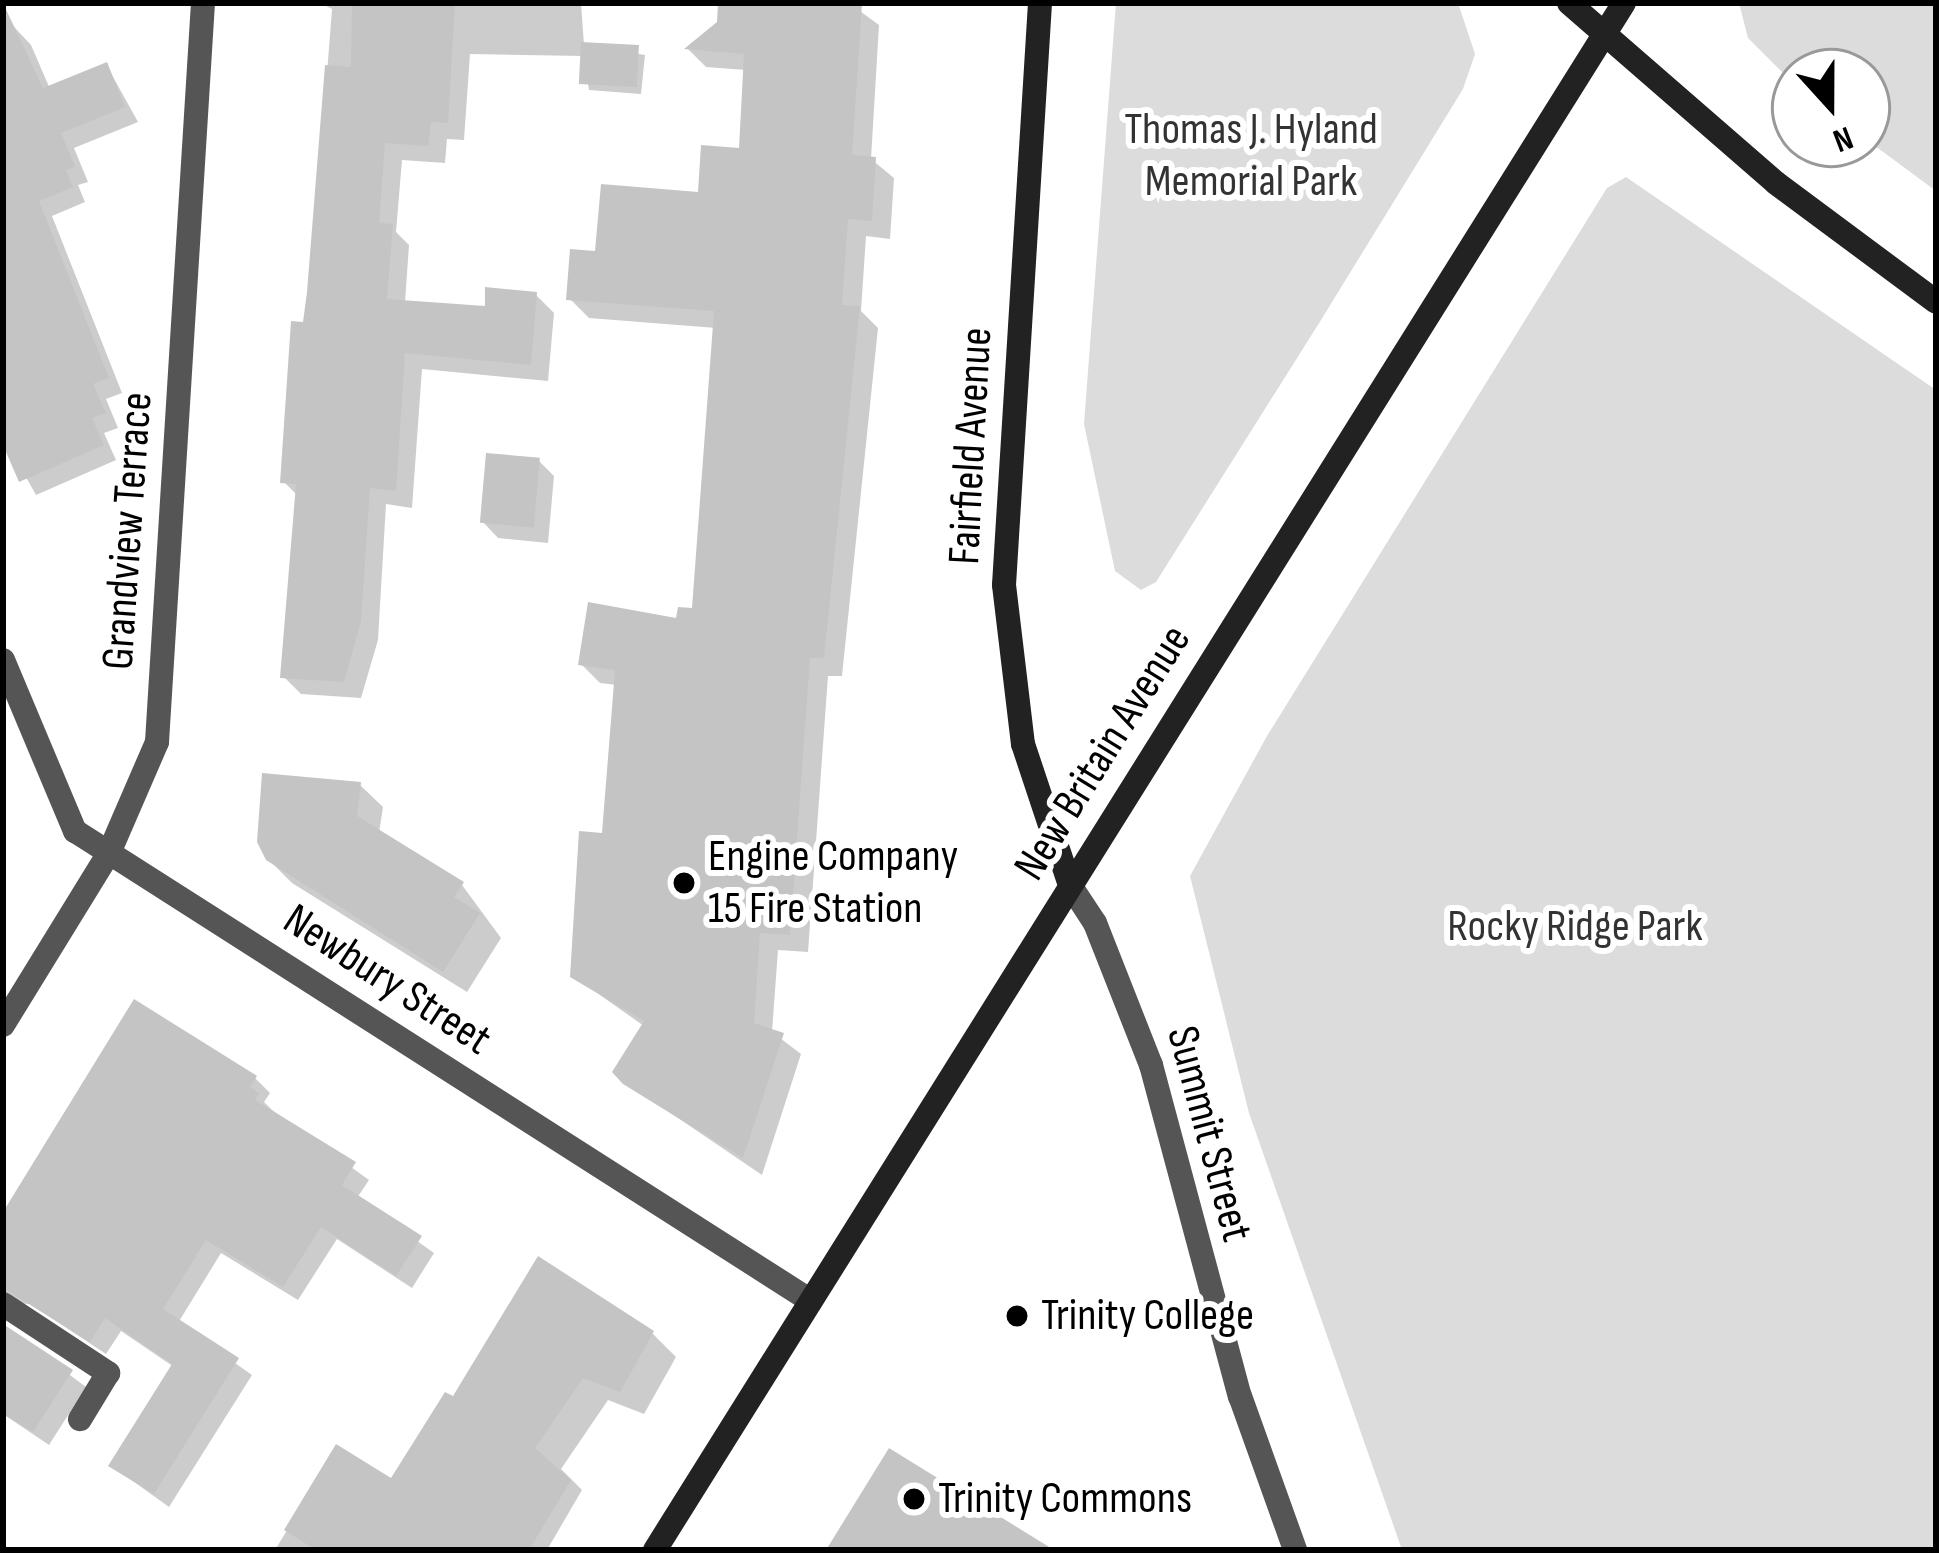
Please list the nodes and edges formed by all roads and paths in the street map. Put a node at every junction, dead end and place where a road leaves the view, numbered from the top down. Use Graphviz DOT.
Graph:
graph roads {
  1 [pos="203,3"];
  2 [pos="1040,3"];
  3 [pos="1570,3"];
  4 [pos="1624,3"];
  5 [pos="1604,34"];
  6 [pos="1936,302"];
  7 [pos="3,660"];
  8 [pos="109,853"];
  9 [pos="1070,884"];
  10 [pos="3,1025"];
  11 [pos="811,1301"];
  12 [pos="3,1304"];
  13 [pos="80,1419"];
  14 [pos="655,1550"];
  15 [pos="1295,1550"];
  1 -- 8 [label="street, Grandview Terrace"];
  2 -- 9 [label="main road, Fairfield Avenue"];
  3 -- 5 [label="main road"];
  4 -- 5 [label="main road, New Britain Avenue"];
  5 -- 6 [label="main road"];
  5 -- 9 [label="main road, New Britain Avenue"];
  7 -- 8 [label="street, Newbury Street"];
  8 -- 10 [label="street, Grandview Terrace"];
  8 -- 11 [label="street, Newbury Street"];
  9 -- 11 [label="main road, New Britain Avenue"];
  9 -- 15 [label="street, Summit Street"];
  11 -- 14 [label="main road, New Britain Avenue"];
  12 -- 13 [label="street"];
}
